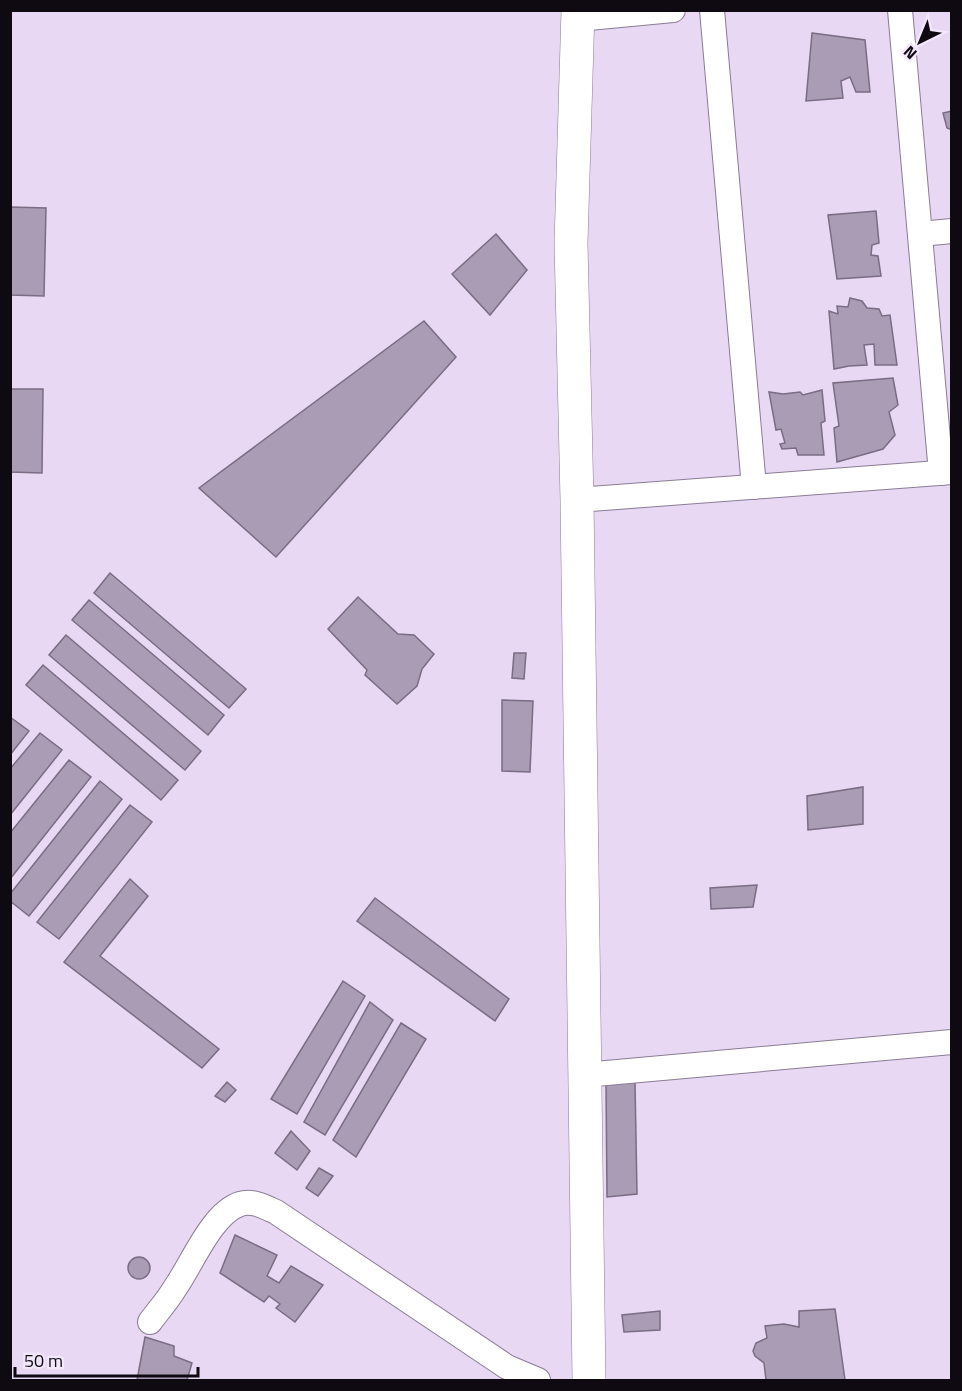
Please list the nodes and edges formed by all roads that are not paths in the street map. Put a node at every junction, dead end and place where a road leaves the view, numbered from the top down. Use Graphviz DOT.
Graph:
graph roads {
  1 [pos="673,10"];
  2 [pos="712,10"];
  3 [pos="900,10"];
  4 [pos="578,15"];
  5 [pos="951,231"];
  6 [pos="920,234"];
  7 [pos="946,473"];
  8 [pos="754,487"];
  9 [pos="577,500"];
  10 [pos="951,1042"];
  11 [pos="584,1075"];
  12 [pos="150,1322"];
  13 [pos="538,1380"];
  14 [pos="589,1380"];
  1 -- 4 [label="street"];
  2 -- 8 [label="street"];
  3 -- 6 [label="street"];
  4 -- 9 [label="main road"];
  5 -- 6 [label="street"];
  6 -- 7 [label="street"];
  7 -- 8 [label="street"];
  8 -- 9 [label="street"];
  9 -- 11 [label="main road"];
  10 -- 11 [label="street"];
  11 -- 14 [label="main road"];
  12 -- 13 [label="street"];
}
